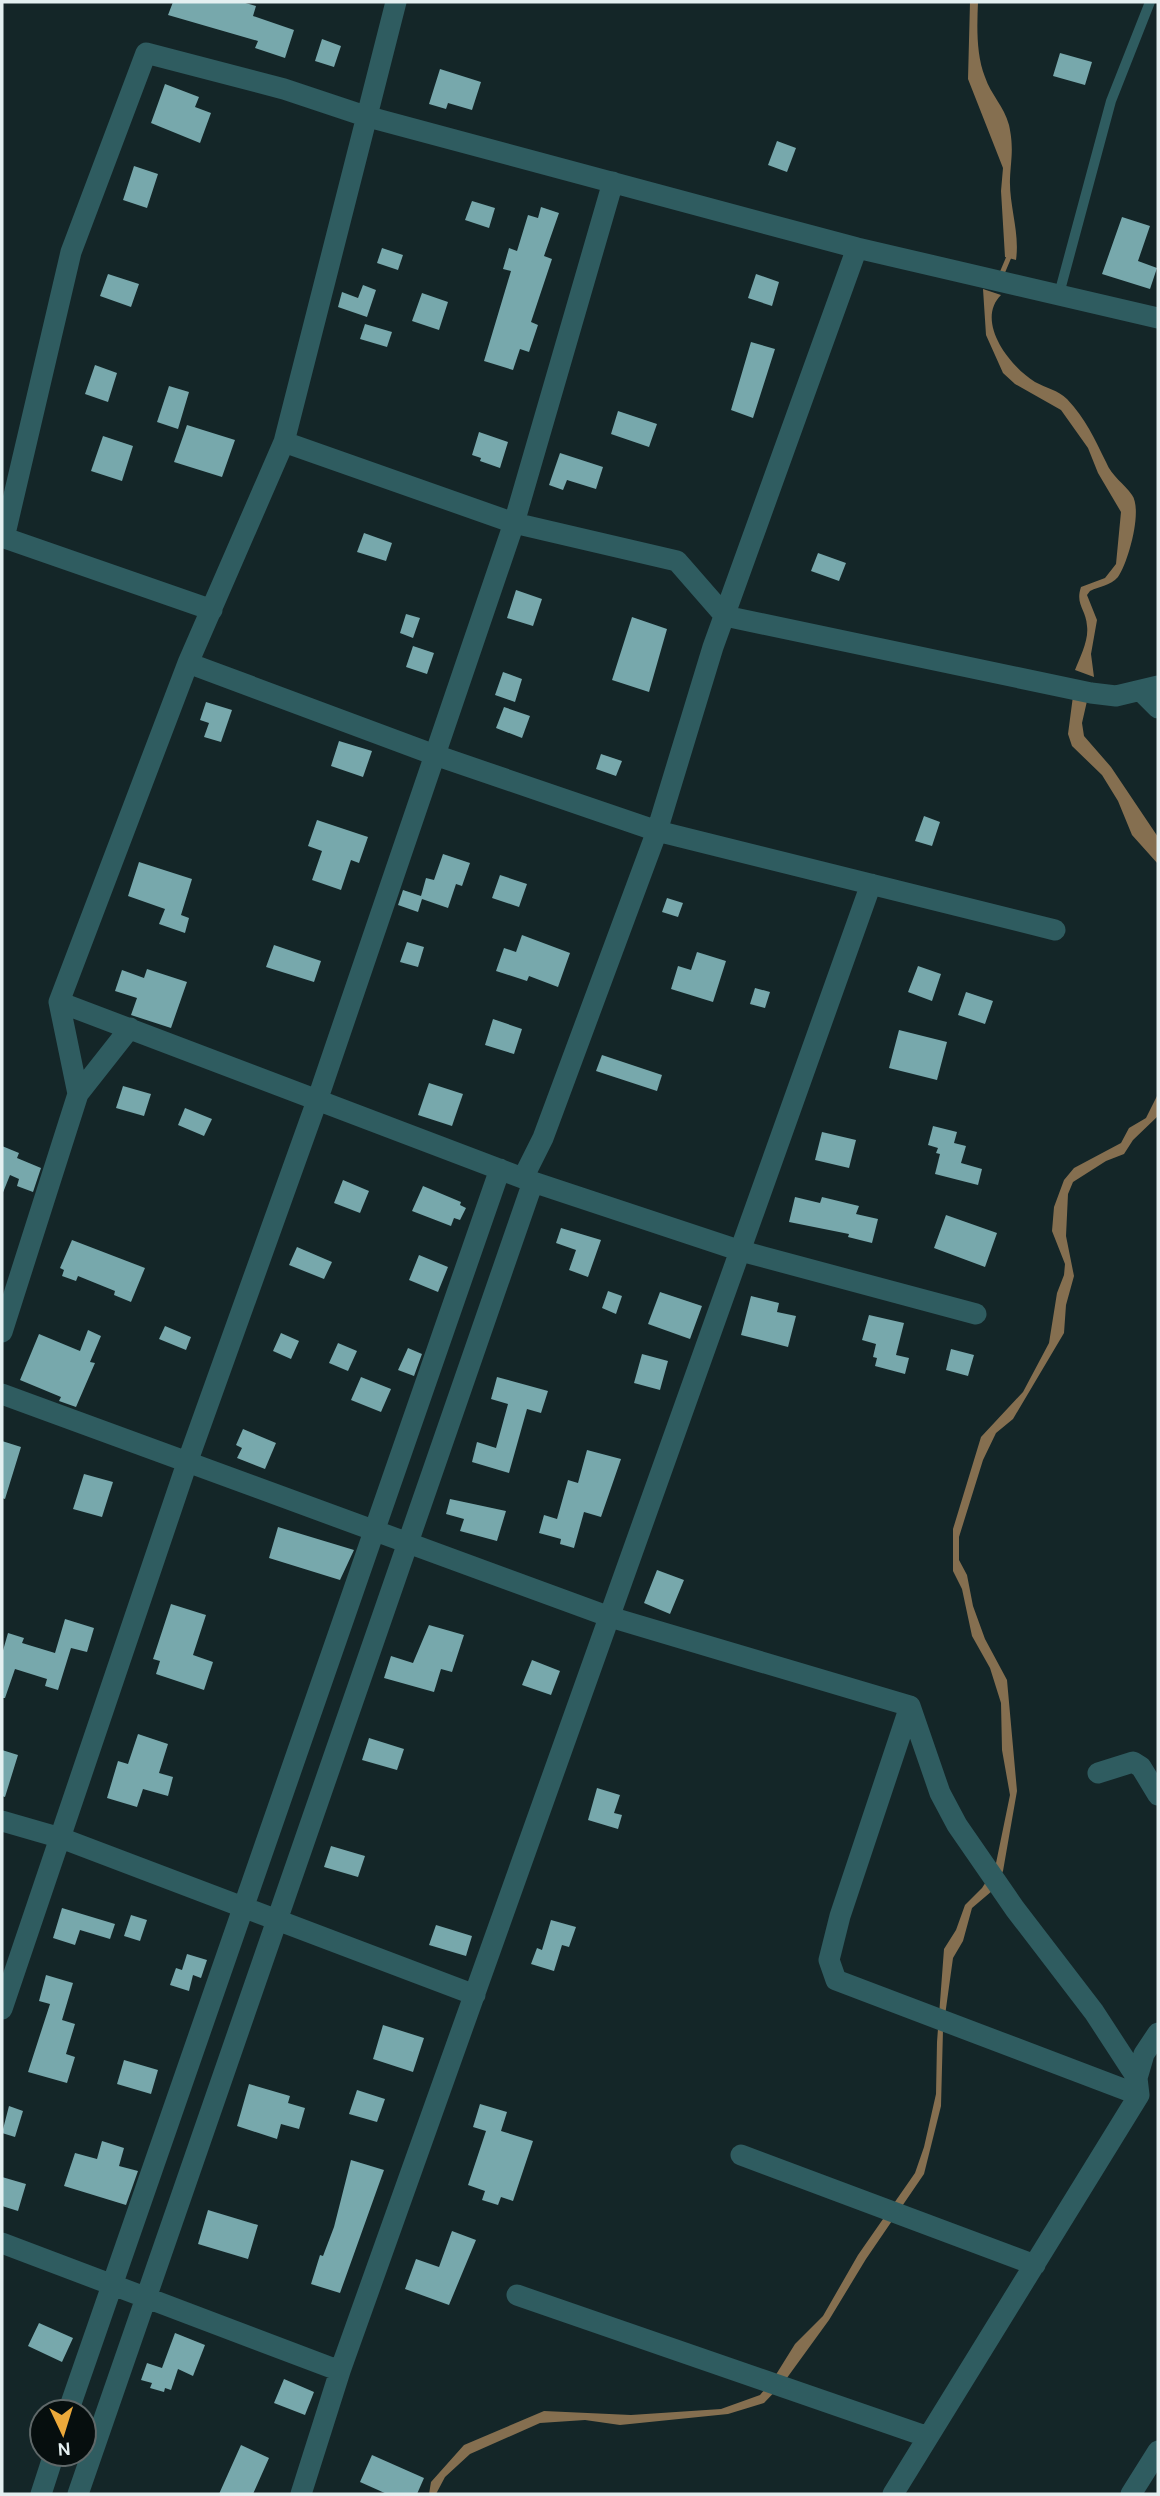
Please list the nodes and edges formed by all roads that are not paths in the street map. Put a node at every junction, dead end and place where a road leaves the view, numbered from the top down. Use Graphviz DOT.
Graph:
graph roads {
  1 [pos="396,2"];
  2 [pos="1150,2"];
  3 [pos="365,116"];
  4 [pos="613,182"];
  5 [pos="858,247"];
  6 [pos="1050,293"];
  7 [pos="1158,318"];
  8 [pos="284,442"];
  9 [pos="514,523"];
  10 [pos="3,538"];
  11 [pos="212,610"];
  12 [pos="725,616"];
  13 [pos="188,663"];
  14 [pos="1150,689"];
  15 [pos="1158,708"];
  16 [pos="435,755"];
  17 [pos="657,831"];
  18 [pos="871,884"];
  19 [pos="1055,930"];
  20 [pos="59,1002"];
  21 [pos="130,1028"];
  22 [pos="78,1094"];
  23 [pos="318,1098"];
  24 [pos="500,1169"];
  25 [pos="528,1180"];
  26 [pos="741,1251"];
  27 [pos="976,1314"];
  28 [pos="2,1332"];
  29 [pos="2,1394"];
  30 [pos="187,1463"];
  31 [pos="372,1532"];
  32 [pos="406,1544"];
  33 [pos="610,1617"];
  34 [pos="911,1706"];
  35 [pos="1098,1773"];
  36 [pos="1158,1795"];
  37 [pos="2,1821"];
  38 [pos="61,1838"];
  39 [pos="241,1908"];
  40 [pos="276,1922"];
  41 [pos="475,1995"];
  42 [pos="2,2009"];
  43 [pos="1158,2033"];
  44 [pos="1138,2087"];
  45 [pos="741,2155"];
  46 [pos="2,2243"];
  47 [pos="1035,2266"];
  48 [pos="111,2284"];
  49 [pos="517,2295"];
  50 [pos="148,2298"];
  51 [pos="340,2371"];
  52 [pos="73,2398"];
  53 [pos="928,2437"];
  54 [pos="1158,2451"];
  55 [pos="49,2468"];
  56 [pos="41,2494"];
  57 [pos="78,2494"];
  58 [pos="301,2494"];
  59 [pos="892,2494"];
  60 [pos="1131,2494"];
  1 -- 3 [label="street"];
  2 -- 6 [label="lane"];
  3 -- 4 [label="street"];
  3 -- 8 [label="street"];
  3 -- 10 [label="street"];
  4 -- 5 [label="street"];
  4 -- 9 [label="street"];
  5 -- 6 [label="street"];
  5 -- 12 [label="street"];
  6 -- 7 [label="street"];
  8 -- 9 [label="street"];
  8 -- 11 [label="street"];
  9 -- 12 [label="street"];
  9 -- 16 [label="street"];
  10 -- 11 [label="street"];
  11 -- 13 [label="street"];
  12 -- 14 [label="street"];
  12 -- 17 [label="street"];
  13 -- 16 [label="street"];
  13 -- 20 [label="street"];
  14 -- 15 [label="street"];
  16 -- 17 [label="street"];
  16 -- 23 [label="street"];
  17 -- 18 [label="street"];
  17 -- 25 [label="street"];
  18 -- 19 [label="street"];
  18 -- 26 [label="street"];
  20 -- 21 [label="street"];
  20 -- 22 [label="street"];
  21 -- 22 [label="street"];
  21 -- 23 [label="street"];
  22 -- 28 [label="street"];
  23 -- 24 [label="street"];
  23 -- 30 [label="street"];
  24 -- 25 [label="street"];
  24 -- 31 [label="street"];
  25 -- 26 [label="street"];
  25 -- 32 [label="street"];
  26 -- 27 [label="street"];
  26 -- 33 [label="street"];
  29 -- 30 [label="street"];
  30 -- 31 [label="street"];
  30 -- 38 [label="street"];
  31 -- 32 [label="street"];
  31 -- 39 [label="street"];
  32 -- 33 [label="street"];
  32 -- 40 [label="street"];
  33 -- 34 [label="street"];
  33 -- 41 [label="street"];
  34 -- 44 [label="street"];
  34 -- 44 [label="street"];
  35 -- 36 [label="street"];
  37 -- 38 [label="street"];
  38 -- 39 [label="street"];
  38 -- 42 [label="street"];
  39 -- 40 [label="street"];
  39 -- 48 [label="street"];
  40 -- 41 [label="street"];
  40 -- 50 [label="street"];
  41 -- 51 [label="street"];
  43 -- 44 [label="street"];
  44 -- 47 [label="street"];
  45 -- 47 [label="street"];
  46 -- 48 [label="street"];
  47 -- 53 [label="street"];
  48 -- 50 [label="street"];
  48 -- 52 [label="street"];
  49 -- 53 [label="street"];
  50 -- 51 [label="street"];
  50 -- 57 [label="street"];
  51 -- 58 [label="street"];
  53 -- 59 [label="street"];
  54 -- 60 [label="street"];
  55 -- 56 [label="street"];
}
